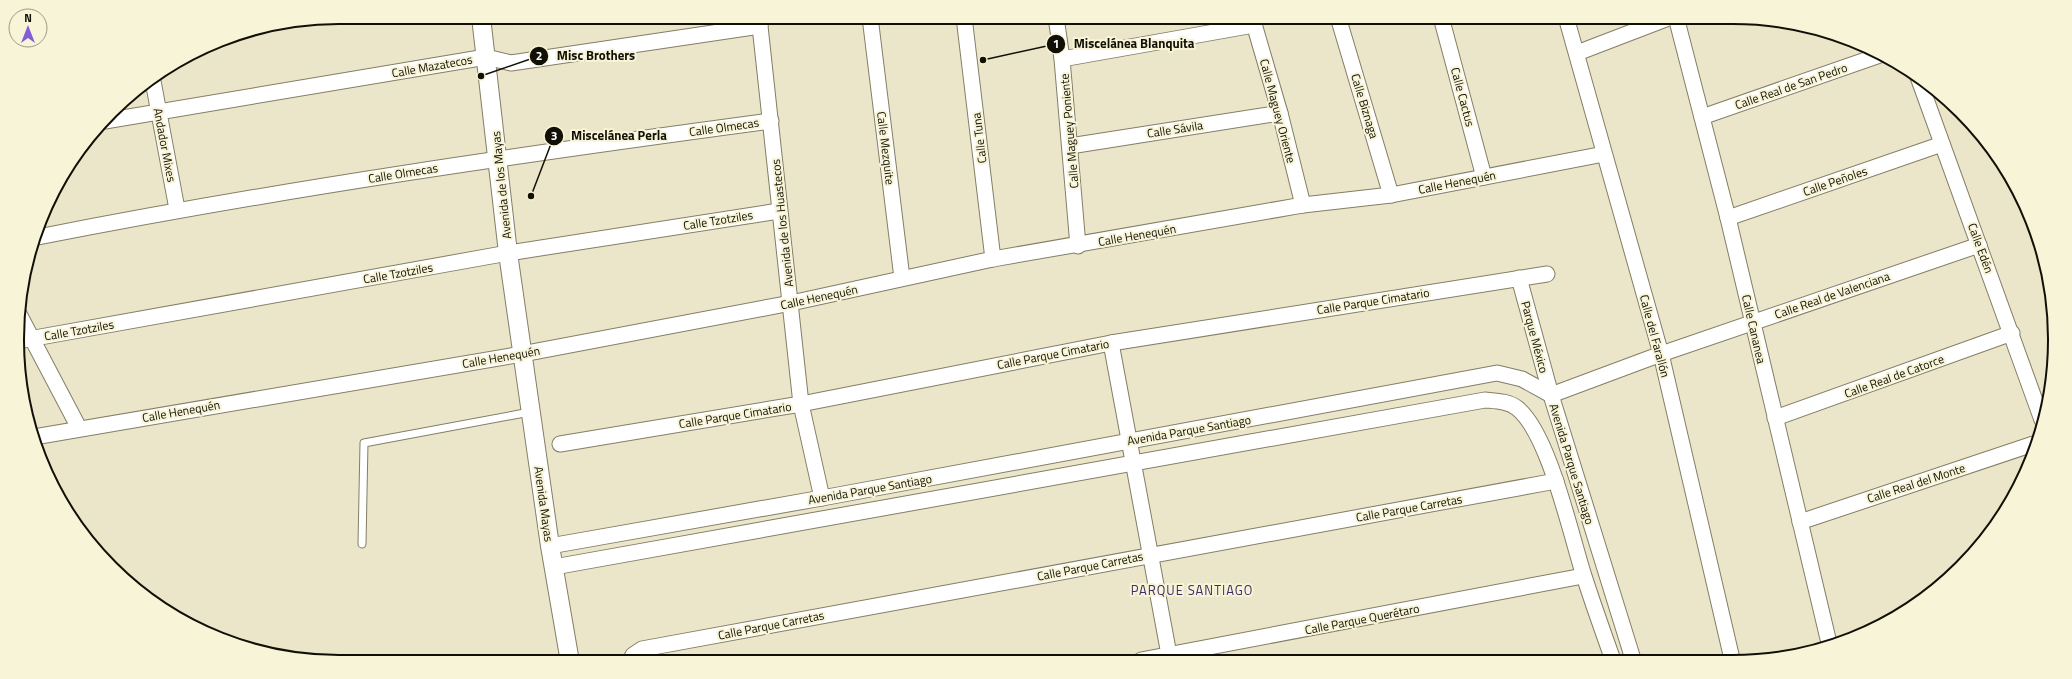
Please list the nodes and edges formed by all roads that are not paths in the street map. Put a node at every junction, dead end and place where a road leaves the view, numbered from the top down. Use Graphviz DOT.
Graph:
graph roads {
  1 [pos="483,24"];
  2 [pos="747,24"];
  3 [pos="759,24"];
  4 [pos="871,24"];
  5 [pos="965,24"];
  6 [pos="1057,24"];
  7 [pos="1238,24"];
  8 [pos="1254,24"];
  9 [pos="1340,24"];
  10 [pos="1443,24"];
  11 [pos="1568,24"];
  12 [pos="1653,24"];
  13 [pos="1678,24"];
  14 [pos="1577,53"];
  15 [pos="486,56"];
  16 [pos="1873,57"];
  17 [pos="1062,59"];
  18 [pos="154,84"];
  19 [pos="1921,86"];
  20 [pos="159,111"];
  21 [pos="1280,113"];
  22 [pos="1702,118"];
  23 [pos="113,120"];
  24 [pos="771,121"];
  25 [pos="1942,144"];
  26 [pos="1070,146"];
  27 [pos="1604,154"];
  28 [pos="498,157"];
  29 [pos="1484,177"];
  30 [pos="1391,195"];
  31 [pos="1303,205"];
  32 [pos="177,209"];
  33 [pos="779,210"];
  34 [pos="1728,218"];
  35 [pos="42,236"];
  36 [pos="1979,245"];
  37 [pos="1078,246"];
  38 [pos="508,253"];
  39 [pos="993,259"];
  40 [pos="1548,274"];
  41 [pos="902,278"];
  42 [pos="1519,278"];
  43 [pos="791,303"];
  44 [pos="1753,322"];
  45 [pos="2012,333"];
  46 [pos="26,340"];
  47 [pos="1111,343"];
  48 [pos="522,354"];
  49 [pos="1661,354"];
  50 [pos="1551,395"];
  51 [pos="801,404"];
  52 [pos="530,412"];
  53 [pos="2039,412"];
  54 [pos="1775,418"];
  55 [pos="79,428"];
  56 [pos="39,435"];
  57 [pos="1130,440"];
  58 [pos="560,444"];
  59 [pos="2029,445"];
  60 [pos="1134,462"];
  61 [pos="1556,481"];
  62 [pos="822,498"];
  63 [pos="1800,522"];
  64 [pos="362,544"];
  65 [pos="550,546"];
  66 [pos="1151,554"];
  67 [pos="554,566"];
  68 [pos="1583,576"];
  69 [pos="1828,640"];
  70 [pos="571,655"];
  71 [pos="632,655"];
  72 [pos="1168,655"];
  73 [pos="1184,655"];
  74 [pos="1610,655"];
  75 [pos="1631,655"];
  76 [pos="1731,655"];
  1 -- 15 [label="street, Avenida de los Mayas"];
  2 -- 15 [label="street, Calle Mazatecos"];
  3 -- 24 [label="street, Avenida de los Huastecos"];
  4 -- 41 [label="street, Calle Mezquite"];
  5 -- 39 [label="street, Calle Tuna"];
  6 -- 17 [label="street, Calle Maguey Poniente"];
  7 -- 17 [label="street"];
  8 -- 21 [label="street, Calle Maguey Oriente"];
  9 -- 30 [label="street, Calle Biznaga"];
  10 -- 29 [label="street, Calle Cactus"];
  11 -- 14 [label="street, Calle del Farallón"];
  12 -- 14 [label="street"];
  13 -- 22 [label="street, Calle Cananea"];
  14 -- 27 [label="street, Calle del Farallón"];
  15 -- 20 [label="street, Calle Mazatecos"];
  15 -- 28 [label="street, Avenida de los Mayas"];
  16 -- 22 [label="street, Calle Real de San Pedro"];
  17 -- 26 [label="street, Calle Maguey Poniente"];
  18 -- 20 [label="street, Andador Mixes"];
  19 -- 25 [label="street, Calle Edén"];
  20 -- 23 [label="street, Calle Mazatecos"];
  20 -- 32 [label="street, Andador Mixes"];
  21 -- 26 [label="street, Calle Sávila"];
  21 -- 31 [label="street, Calle Maguey Oriente"];
  22 -- 34 [label="street, Calle Cananea"];
  24 -- 28 [label="street, Calle Olmecas"];
  24 -- 33 [label="street, Avenida de los Huastecos"];
  25 -- 34 [label="street, Calle Peñoles"];
  25 -- 36 [label="street, Calle Edén"];
  26 -- 37 [label="street, Calle Maguey Poniente"];
  27 -- 29 [label="street, Calle Henequén"];
  27 -- 49 [label="street, Calle del Farallón"];
  28 -- 32 [label="street, Calle Olmecas"];
  28 -- 38 [label="street, Avenida de los Mayas"];
  29 -- 30 [label="street, Calle Henequén"];
  30 -- 31 [label="street, Calle Henequén"];
  31 -- 37 [label="street, Calle Henequén"];
  32 -- 35 [label="street, Calle Olmecas"];
  33 -- 38 [label="street, Calle Tzotziles"];
  33 -- 43 [label="street, Avenida de los Huastecos"];
  34 -- 44 [label="street, Calle Cananea"];
  36 -- 44 [label="street, Calle Real de Valenciana"];
  36 -- 45 [label="street, Calle Edén"];
  37 -- 39 [label="street, Calle Henequén"];
  38 -- 46 [label="street, Calle Tzotziles"];
  38 -- 48 [label="street, Avenida de los Mayas"];
  39 -- 41 [label="street, Calle Henequén"];
  40 -- 42 [label="street, Calle Parque Cimatario"];
  41 -- 43 [label="street, Calle Henequén"];
  42 -- 47 [label="street, Calle Parque Cimatario"];
  42 -- 50 [label="street, Parque México"];
  43 -- 48 [label="street, Calle Henequén"];
  43 -- 51 [label="street, Avenida de los Huastecos"];
  44 -- 49 [label="street, Calle Real de Valenciana"];
  44 -- 54 [label="street, Calle Cananea"];
  45 -- 53 [label="street, Calle Edén"];
  45 -- 54 [label="street, Calle Real de Catorce"];
  46 -- 55 [label="street"];
  47 -- 51 [label="street, Calle Parque Cimatario"];
  47 -- 57 [label="street"];
  48 -- 52 [label="street, Avenida Mayas"];
  48 -- 55 [label="street, Calle Henequén"];
  49 -- 50 [label="street, Calle Real de Valenciana"];
  49 -- 76 [label="street, Calle del Farallón"];
  50 -- 57 [label="street, Avenida Parque Santiago"];
  50 -- 75 [label="street, Avenida Parque Santiago"];
  51 -- 58 [label="street, Calle Parque Cimatario"];
  51 -- 62 [label="street, Avenida de los Huastecos"];
  52 -- 64 [label="lane"];
  52 -- 65 [label="street, Avenida Mayas"];
  54 -- 63 [label="street, Calle Cananea"];
  55 -- 56 [label="street, Calle Henequén"];
  57 -- 60 [label="street"];
  57 -- 62 [label="street, Avenida Parque Santiago"];
  59 -- 63 [label="street, Calle Real del Monte"];
  60 -- 61 [label="street, Avenida Parque Santiago"];
  60 -- 66 [label="street"];
  60 -- 67 [label="street, Avenida Parque Santiago"];
  61 -- 66 [label="street, Calle Parque Carretas"];
  61 -- 68 [label="street, Avenida Parque Santiago"];
  62 -- 65 [label="street, Avenida Parque Santiago"];
  63 -- 69 [label="street, Calle Cananea"];
  65 -- 67 [label="street, Avenida Mayas"];
  66 -- 71 [label="street, Calle Parque Carretas"];
  66 -- 72 [label="street"];
  67 -- 70 [label="street, Avenida Mayas"];
  68 -- 73 [label="street, Calle Parque Querétaro"];
  68 -- 74 [label="street, Avenida Parque Santiago"];
}
